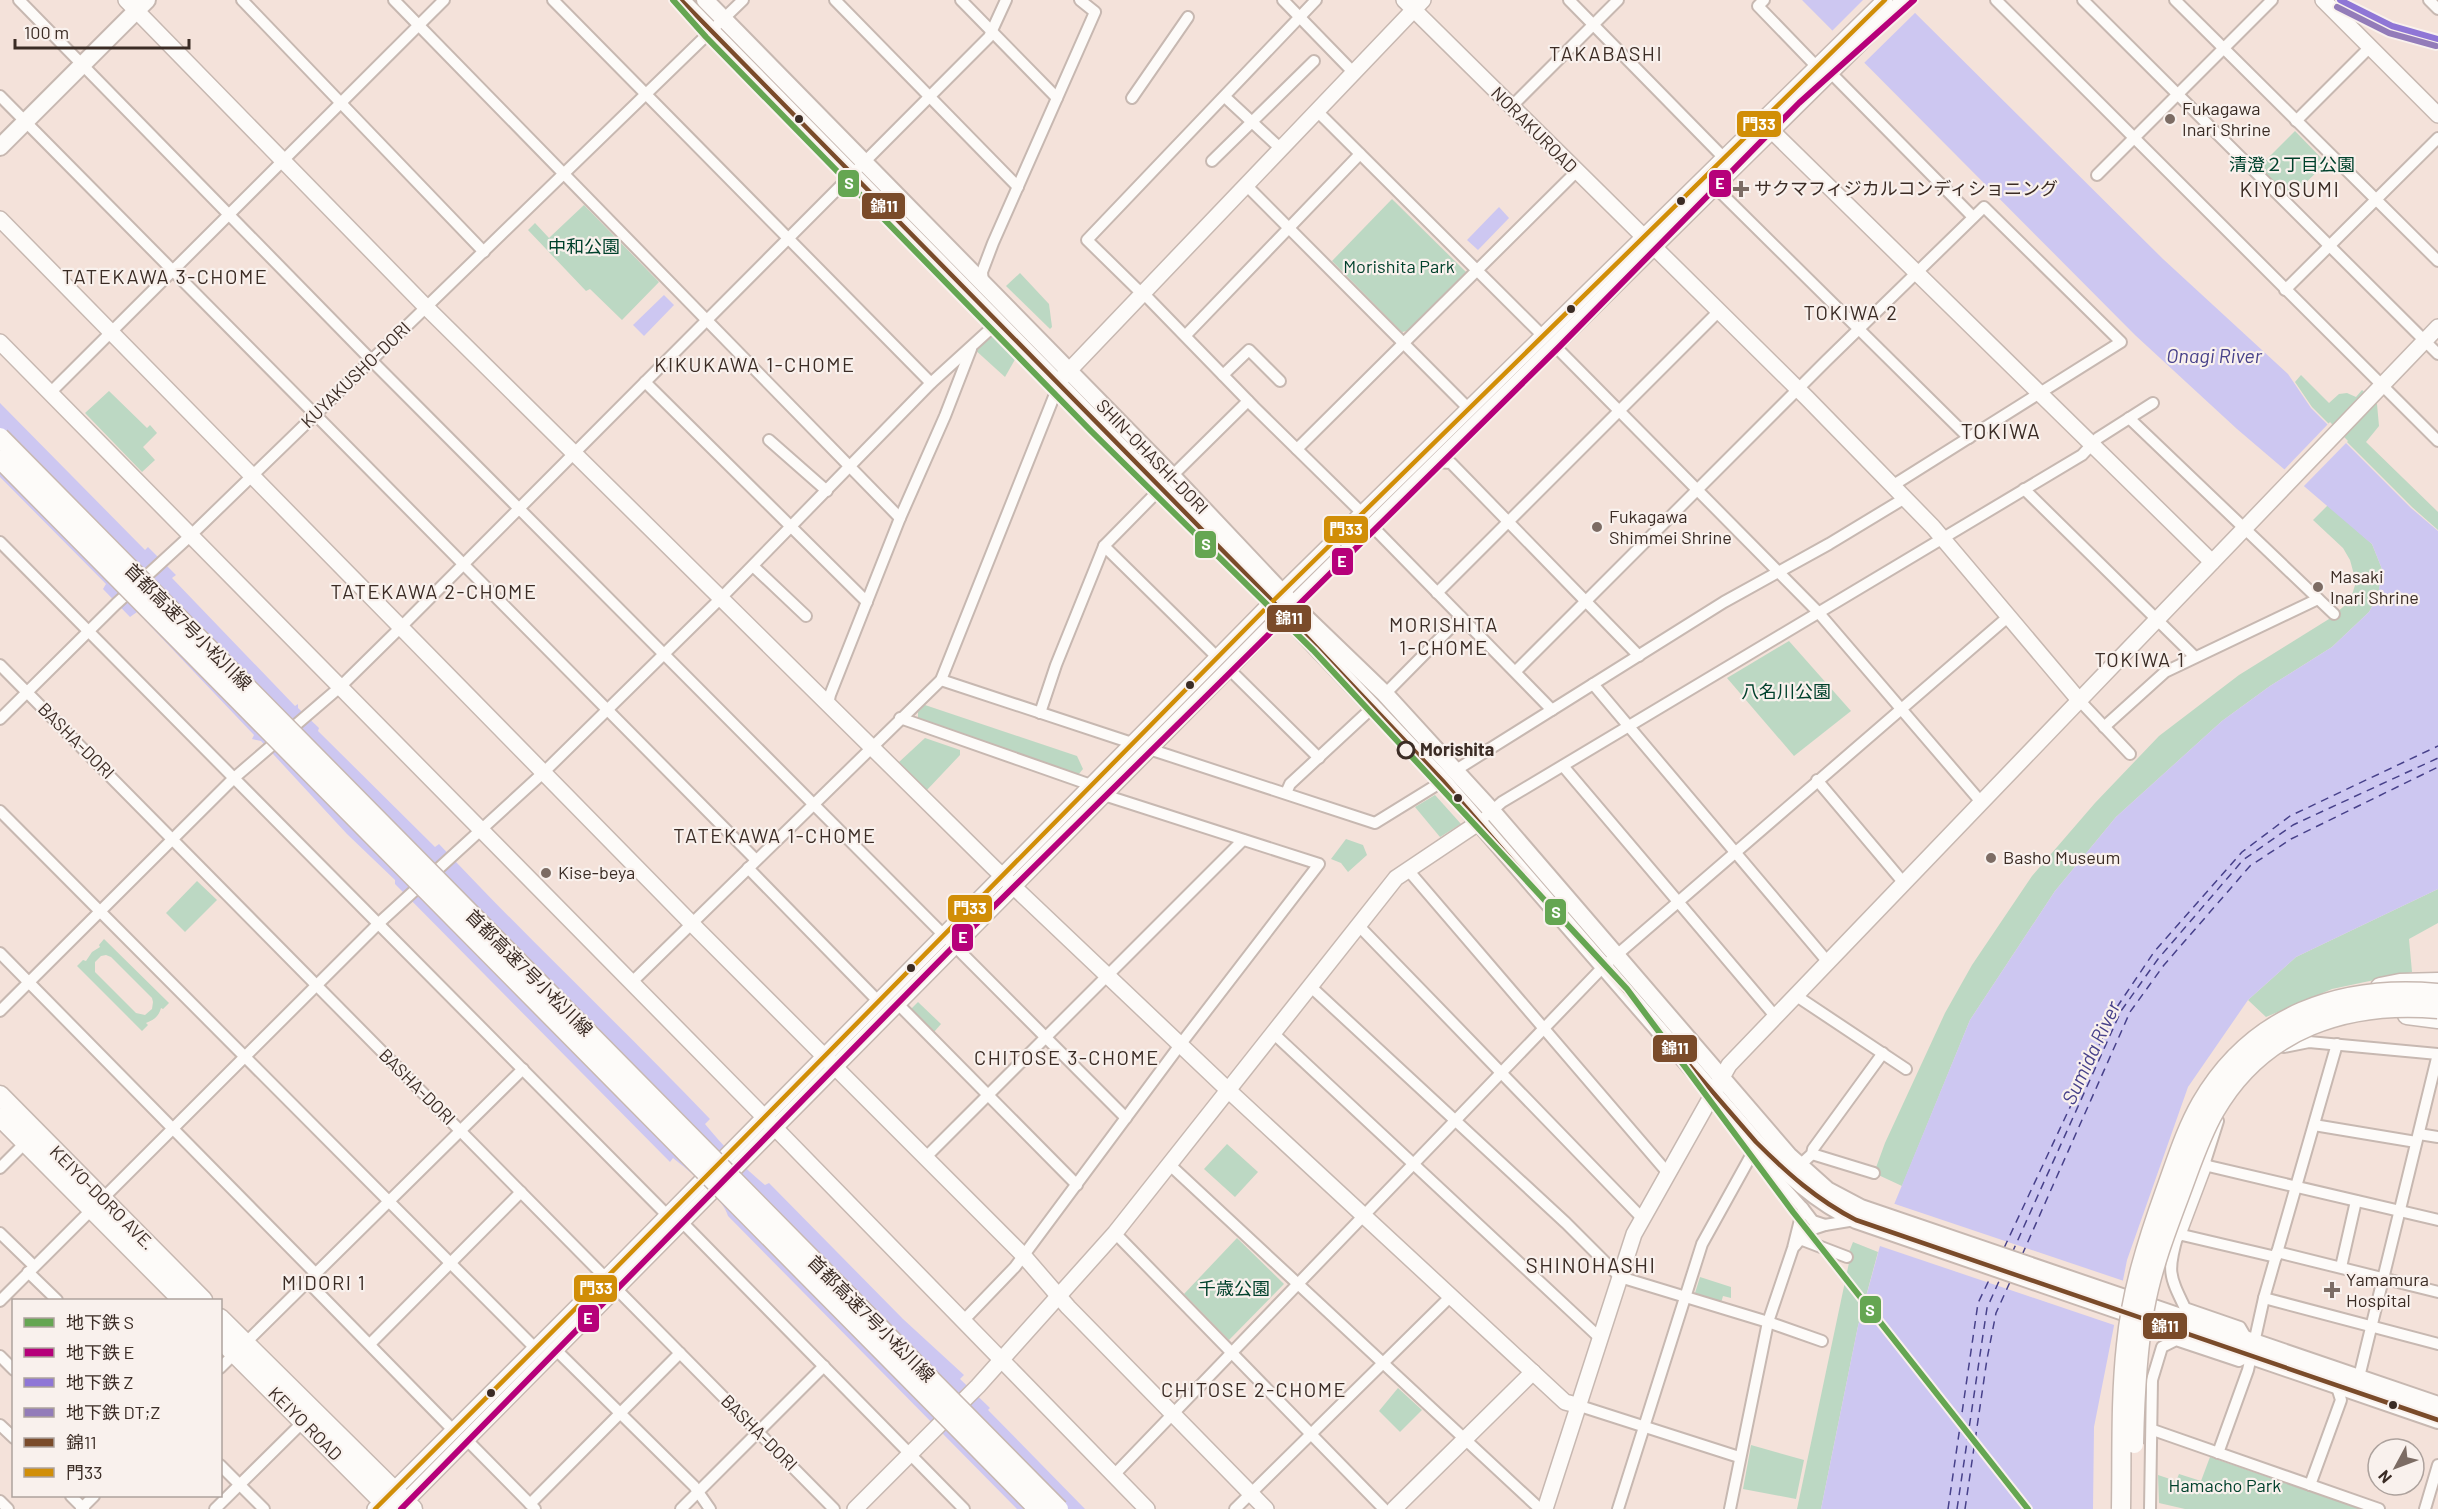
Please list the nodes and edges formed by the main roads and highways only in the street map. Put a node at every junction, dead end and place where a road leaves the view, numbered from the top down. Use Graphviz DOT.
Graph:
graph roads {
  1 [pos="681,0"];
  2 [pos="705,0"];
  3 [pos="136,4"];
  4 [pos="718,26"];
  5 [pos="0,147"];
  6 [pos="859,168"];
  7 [pos="1063,377"];
  8 [pos="0,437"];
  9 [pos="0,459"];
  10 [pos="1283,603"];
  11 [pos="1449,776"];
  12 [pos="1609,961"];
  13 [pos="2438,982"];
  14 [pos="2438,993"];
  15 [pos="2355,1003"];
  16 [pos="2438,1009"];
  17 [pos="2438,1018"];
  18 [pos="1717,1085"];
  19 [pos="0,1095"];
  20 [pos="0,1117"];
  21 [pos="97,1204"];
  22 [pos="1858,1214"];
  23 [pos="181,1299"];
  24 [pos="202,1299"];
  25 [pos="222,1321"];
  26 [pos="222,1340"];
  27 [pos="2244,1344"];
  28 [pos="241,1349"];
  29 [pos="2438,1405"];
  30 [pos="2438,1420"];
  31 [pos="394,1504"];
  32 [pos="1038,1509"];
  33 [pos="1059,1509"];
  34 [pos="2121,1509"];
  35 [pos="2133,1509"];
  1 -- 4 [label="main road"];
  2 -- 4 [label="main road, SHIN-OHASHI-DORI"];
  3 -- 5 [label="main road"];
  4 -- 6 [label="main road, SHIN-OHASHI-DORI"];
  6 -- 7 [label="main road, SHIN-OHASHI-DORI"];
  6 -- 7 [label="main road, SHIN-OHASHI-DORI"];
  7 -- 10 [label="main road, SHIN-OHASHI-DORI"];
  8 -- 33 [label="highway, 首都高速7号小松川線, bridge"];
  9 -- 32 [label="highway, 首都高速7号小松川線, bridge"];
  10 -- 11 [label="main road, SHIN-OHASHI-DORI"];
  10 -- 11 [label="main road, SHIN-OHASHI-DORI"];
  11 -- 12 [label="main road, SHIN-OHASHI-DORI"];
  11 -- 12 [label="main road, SHIN-OHASHI-DORI"];
  12 -- 18 [label="main road, SHIN-OHASHI-DORI"];
  13 -- 15 [label="highway, bridge"];
  14 -- 15 [label="highway, bridge"];
  15 -- 16 [label="highway, bridge"];
  15 -- 17 [label="highway, bridge"];
  15 -- 34 [label="highway, bridge"];
  15 -- 35 [label="highway, bridge"];
  18 -- 22 [label="main road, SHIN-OHASHI-DORI"];
  18 -- 22 [label="main road, SHIN-OHASHI-DORI"];
  19 -- 21 [label="highway, KEIYO-DORO AVE."];
  20 -- 21 [label="highway"];
  21 -- 23 [label="highway"];
  21 -- 24 [label="highway, KEIYO-DORO AVE."];
  22 -- 27 [label="main road, bridge"];
  25 -- 28 [label="highway"];
  26 -- 28 [label="highway, KEIYO ROAD"];
  27 -- 29 [label="main road"];
  27 -- 30 [label="main road"];
  28 -- 31 [label="highway"];
  28 -- 31 [label="highway, KEIYO ROAD"];
}
